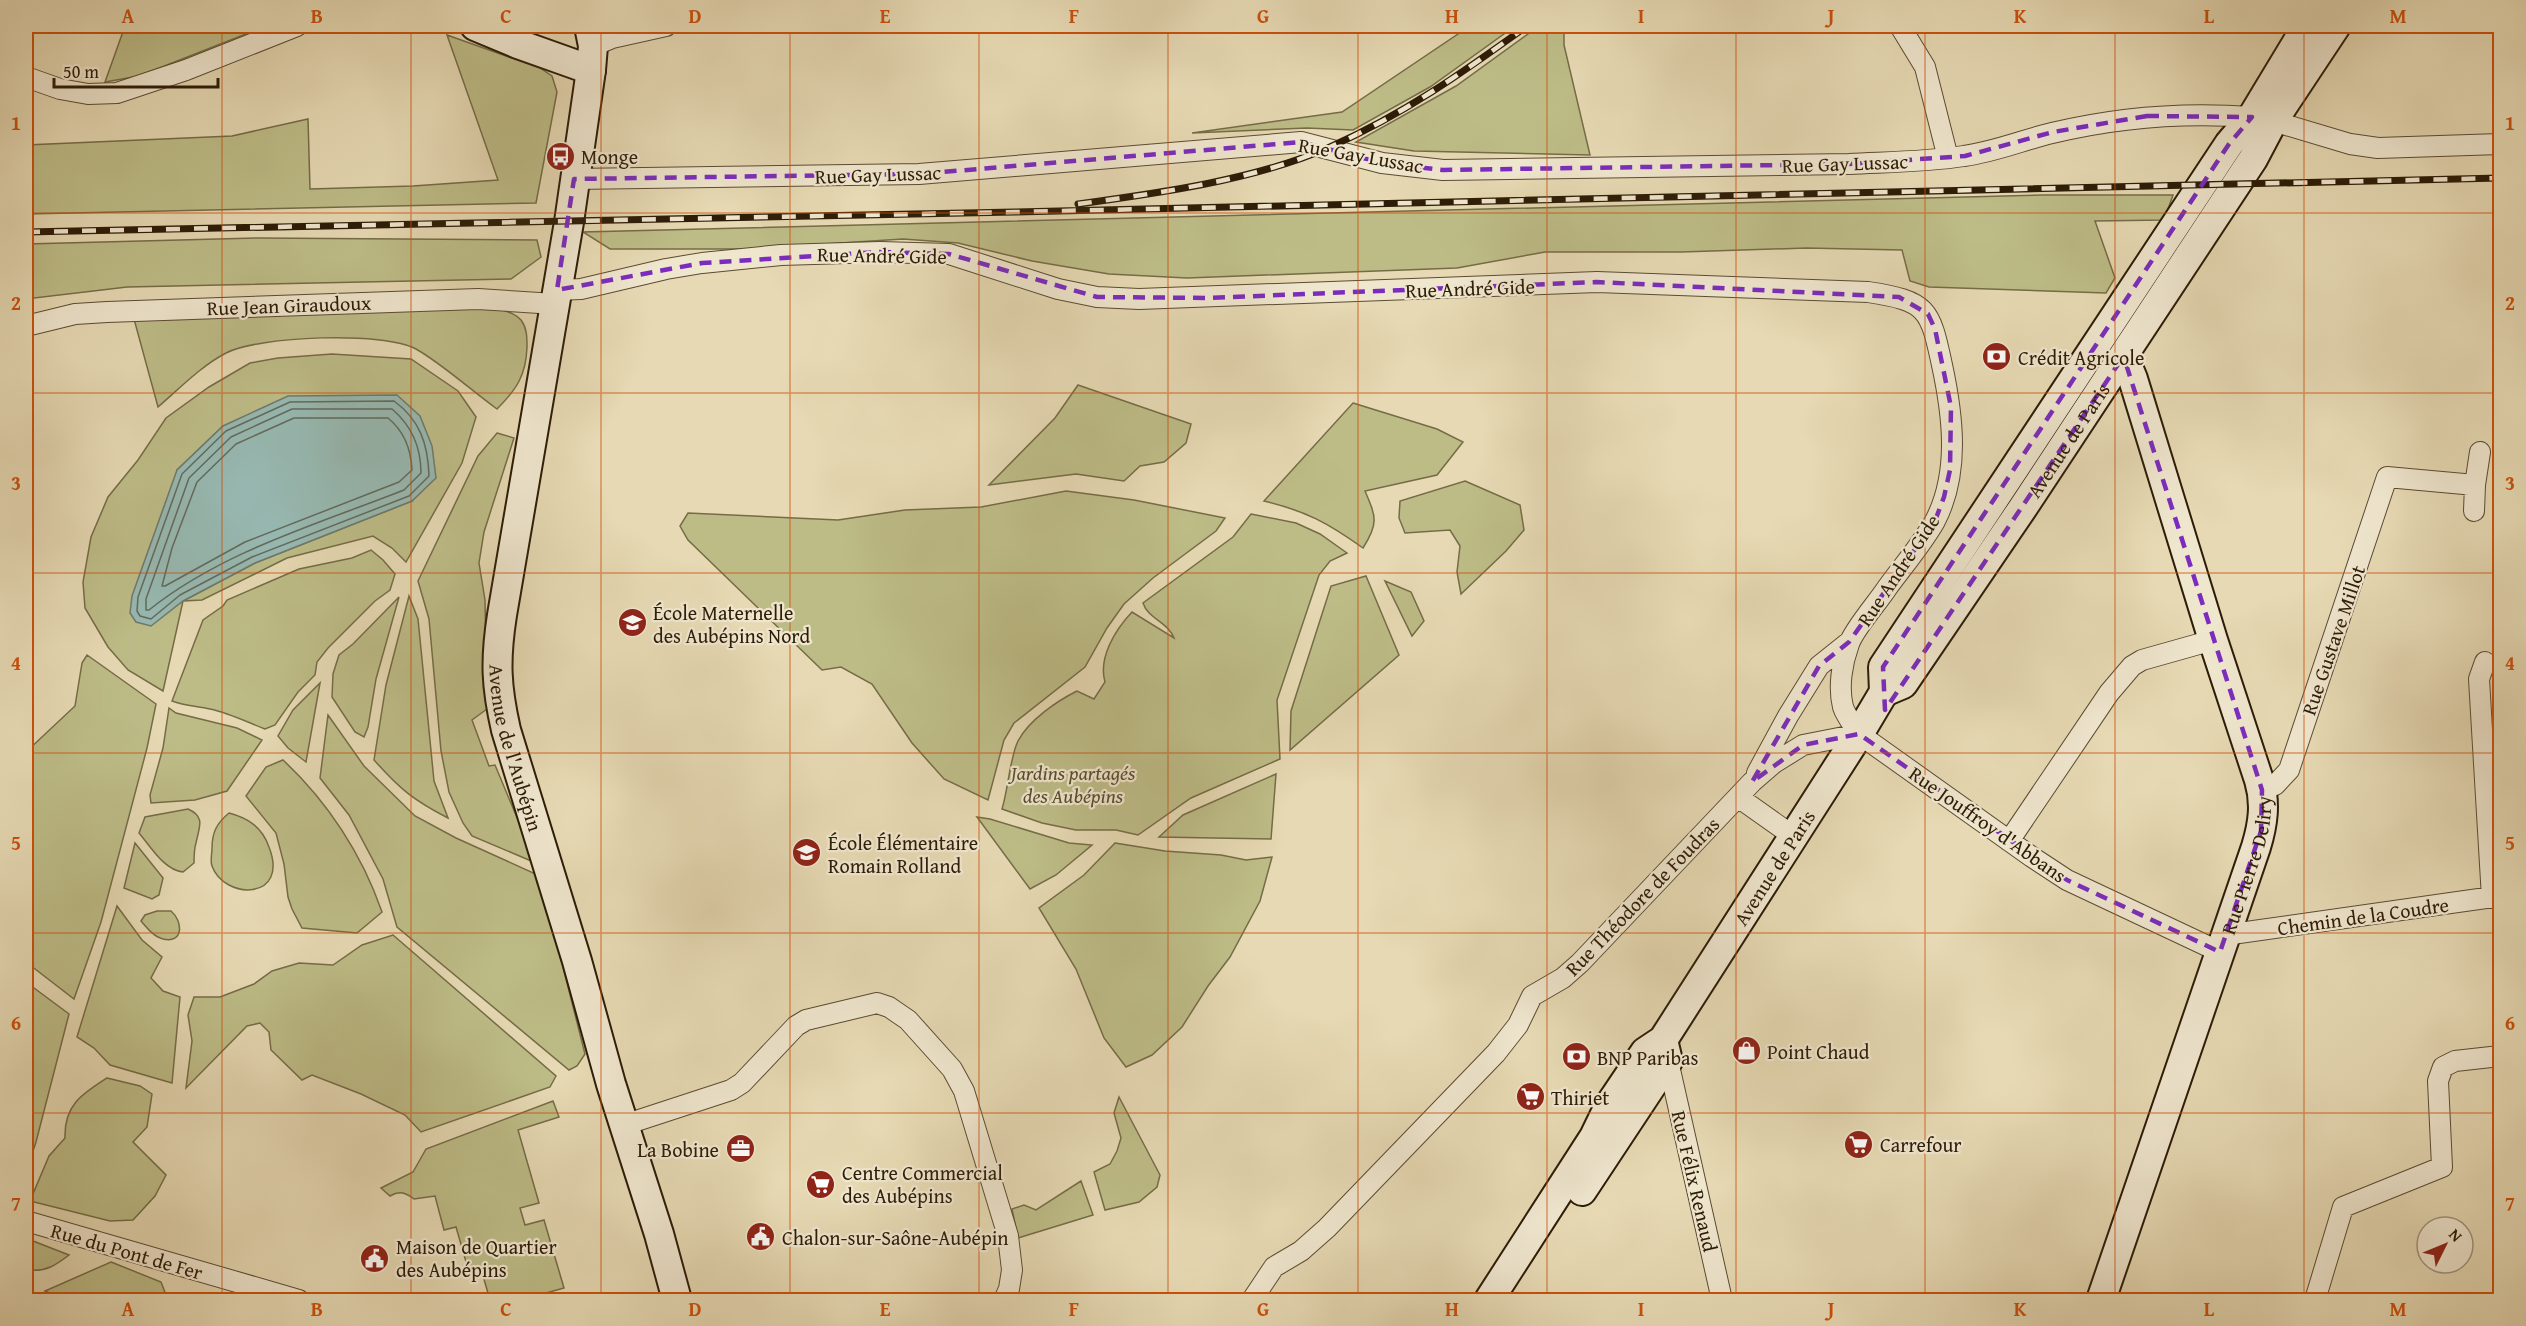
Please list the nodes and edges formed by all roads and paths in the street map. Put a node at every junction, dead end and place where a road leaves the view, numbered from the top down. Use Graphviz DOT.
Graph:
graph roads {
  1 [pos="297,26"];
  2 [pos="475,26"];
  3 [pos="666,26"];
  4 [pos="1900,26"];
  5 [pos="2307,26"];
  6 [pos="2336,26"];
  7 [pos="591,47"];
  8 [pos="26,77"];
  9 [pos="2263,119"];
  10 [pos="2500,144"];
  11 [pos="1948,158"];
  12 [pos="574,179"];
  13 [pos="556,297"];
  14 [pos="26,326"];
  15 [pos="2121,360"];
  16 [pos="2480,452"];
  17 [pos="2475,485"];
  18 [pos="2474,511"];
  19 [pos="2213,640"];
  20 [pos="1849,642"];
  21 [pos="2485,662"];
  22 [pos="1884,692"];
  23 [pos="1859,734"];
  24 [pos="1752,782"];
  25 [pos="2262,790"];
  26 [pos="1738,797"];
  27 [pos="1793,836"];
  28 [pos="2009,841"];
  29 [pos="2496,897"];
  30 [pos="2223,943"];
  31 [pos="1666,1051"];
  32 [pos="2500,1056"];
  33 [pos="624,1125"];
  34 [pos="26,1221"];
  35 [pos="1720,1291"];
  36 [pos="296,1300"];
  37 [pos="676,1300"];
  38 [pos="1004,1300"];
  39 [pos="1252,1300"];
  40 [pos="1489,1300"];
  41 [pos="1510,1300"];
  42 [pos="2101,1300"];
  43 [pos="2315,1300"];
  1 -- 8 [label="street"];
  2 -- 7 [label="main road"];
  3 -- 7 [label="street"];
  4 -- 11 [label="street"];
  5 -- 9 [label="main road, Avenue de Paris"];
  6 -- 9 [label="main road, Avenue de Paris"];
  7 -- 12 [label="main road, Avenue de l'Aubépin"];
  9 -- 10 [label="street, Rue Gay Lussac"];
  9 -- 11 [label="street, Rue Gay Lussac"];
  9 -- 15 [label="main road, Avenue de Paris"];
  9 -- 22 [label="main road, Avenue de Paris"];
  11 -- 12 [label="street, Rue Gay Lussac"];
  12 -- 13 [label="main road, Avenue de l'Aubépin"];
  13 -- 14 [label="street, Rue Jean Giraudoux"];
  13 -- 20 [label="street, Rue André Gide"];
  13 -- 33 [label="main road, Avenue de l'Aubépin"];
  15 -- 19 [label="main road, Rue Pierre Deliry"];
  15 -- 22 [label="main road, Avenue de Paris"];
  16 -- 17 [label="street"];
  17 -- 18 [label="street"];
  17 -- 25 [label="street, Rue Gustave Millot"];
  19 -- 25 [label="main road, Rue Pierre Deliry"];
  19 -- 28 [label="street"];
  20 -- 23 [label="street, Rue André Gide"];
  20 -- 24 [label="street"];
  21 -- 29 [label="street"];
  22 -- 23 [label="main road, Avenue de Paris"];
  23 -- 24 [label="street, Rue Théodore de Foudras"];
  23 -- 27 [label="main road, Avenue de Paris"];
  23 -- 28 [label="street, Rue Jouffroy d'Abbans"];
  24 -- 26 [label="street, Rue Théodore de Foudras"];
  25 -- 30 [label="main road, Rue Pierre Deliry"];
  26 -- 27 [label="street"];
  26 -- 39 [label="street, Rue Théodore de Foudras"];
  27 -- 31 [label="main road, Avenue de Paris"];
  28 -- 30 [label="street, Rue Jouffroy d'Abbans"];
  29 -- 30 [label="street, Chemin de la Coudre"];
  30 -- 42 [label="main road, Rue Pierre Deliry"];
  31 -- 35 [label="street, Rue Félix Renaud"];
  31 -- 40 [label="main road, Avenue de Paris"];
  31 -- 41 [label="main road, Avenue de Paris"];
  32 -- 43 [label="street"];
  33 -- 37 [label="main road, Avenue de l'Aubépin"];
  33 -- 38 [label="street"];
  34 -- 36 [label="street, Rue du Pont de Fer"];
}
